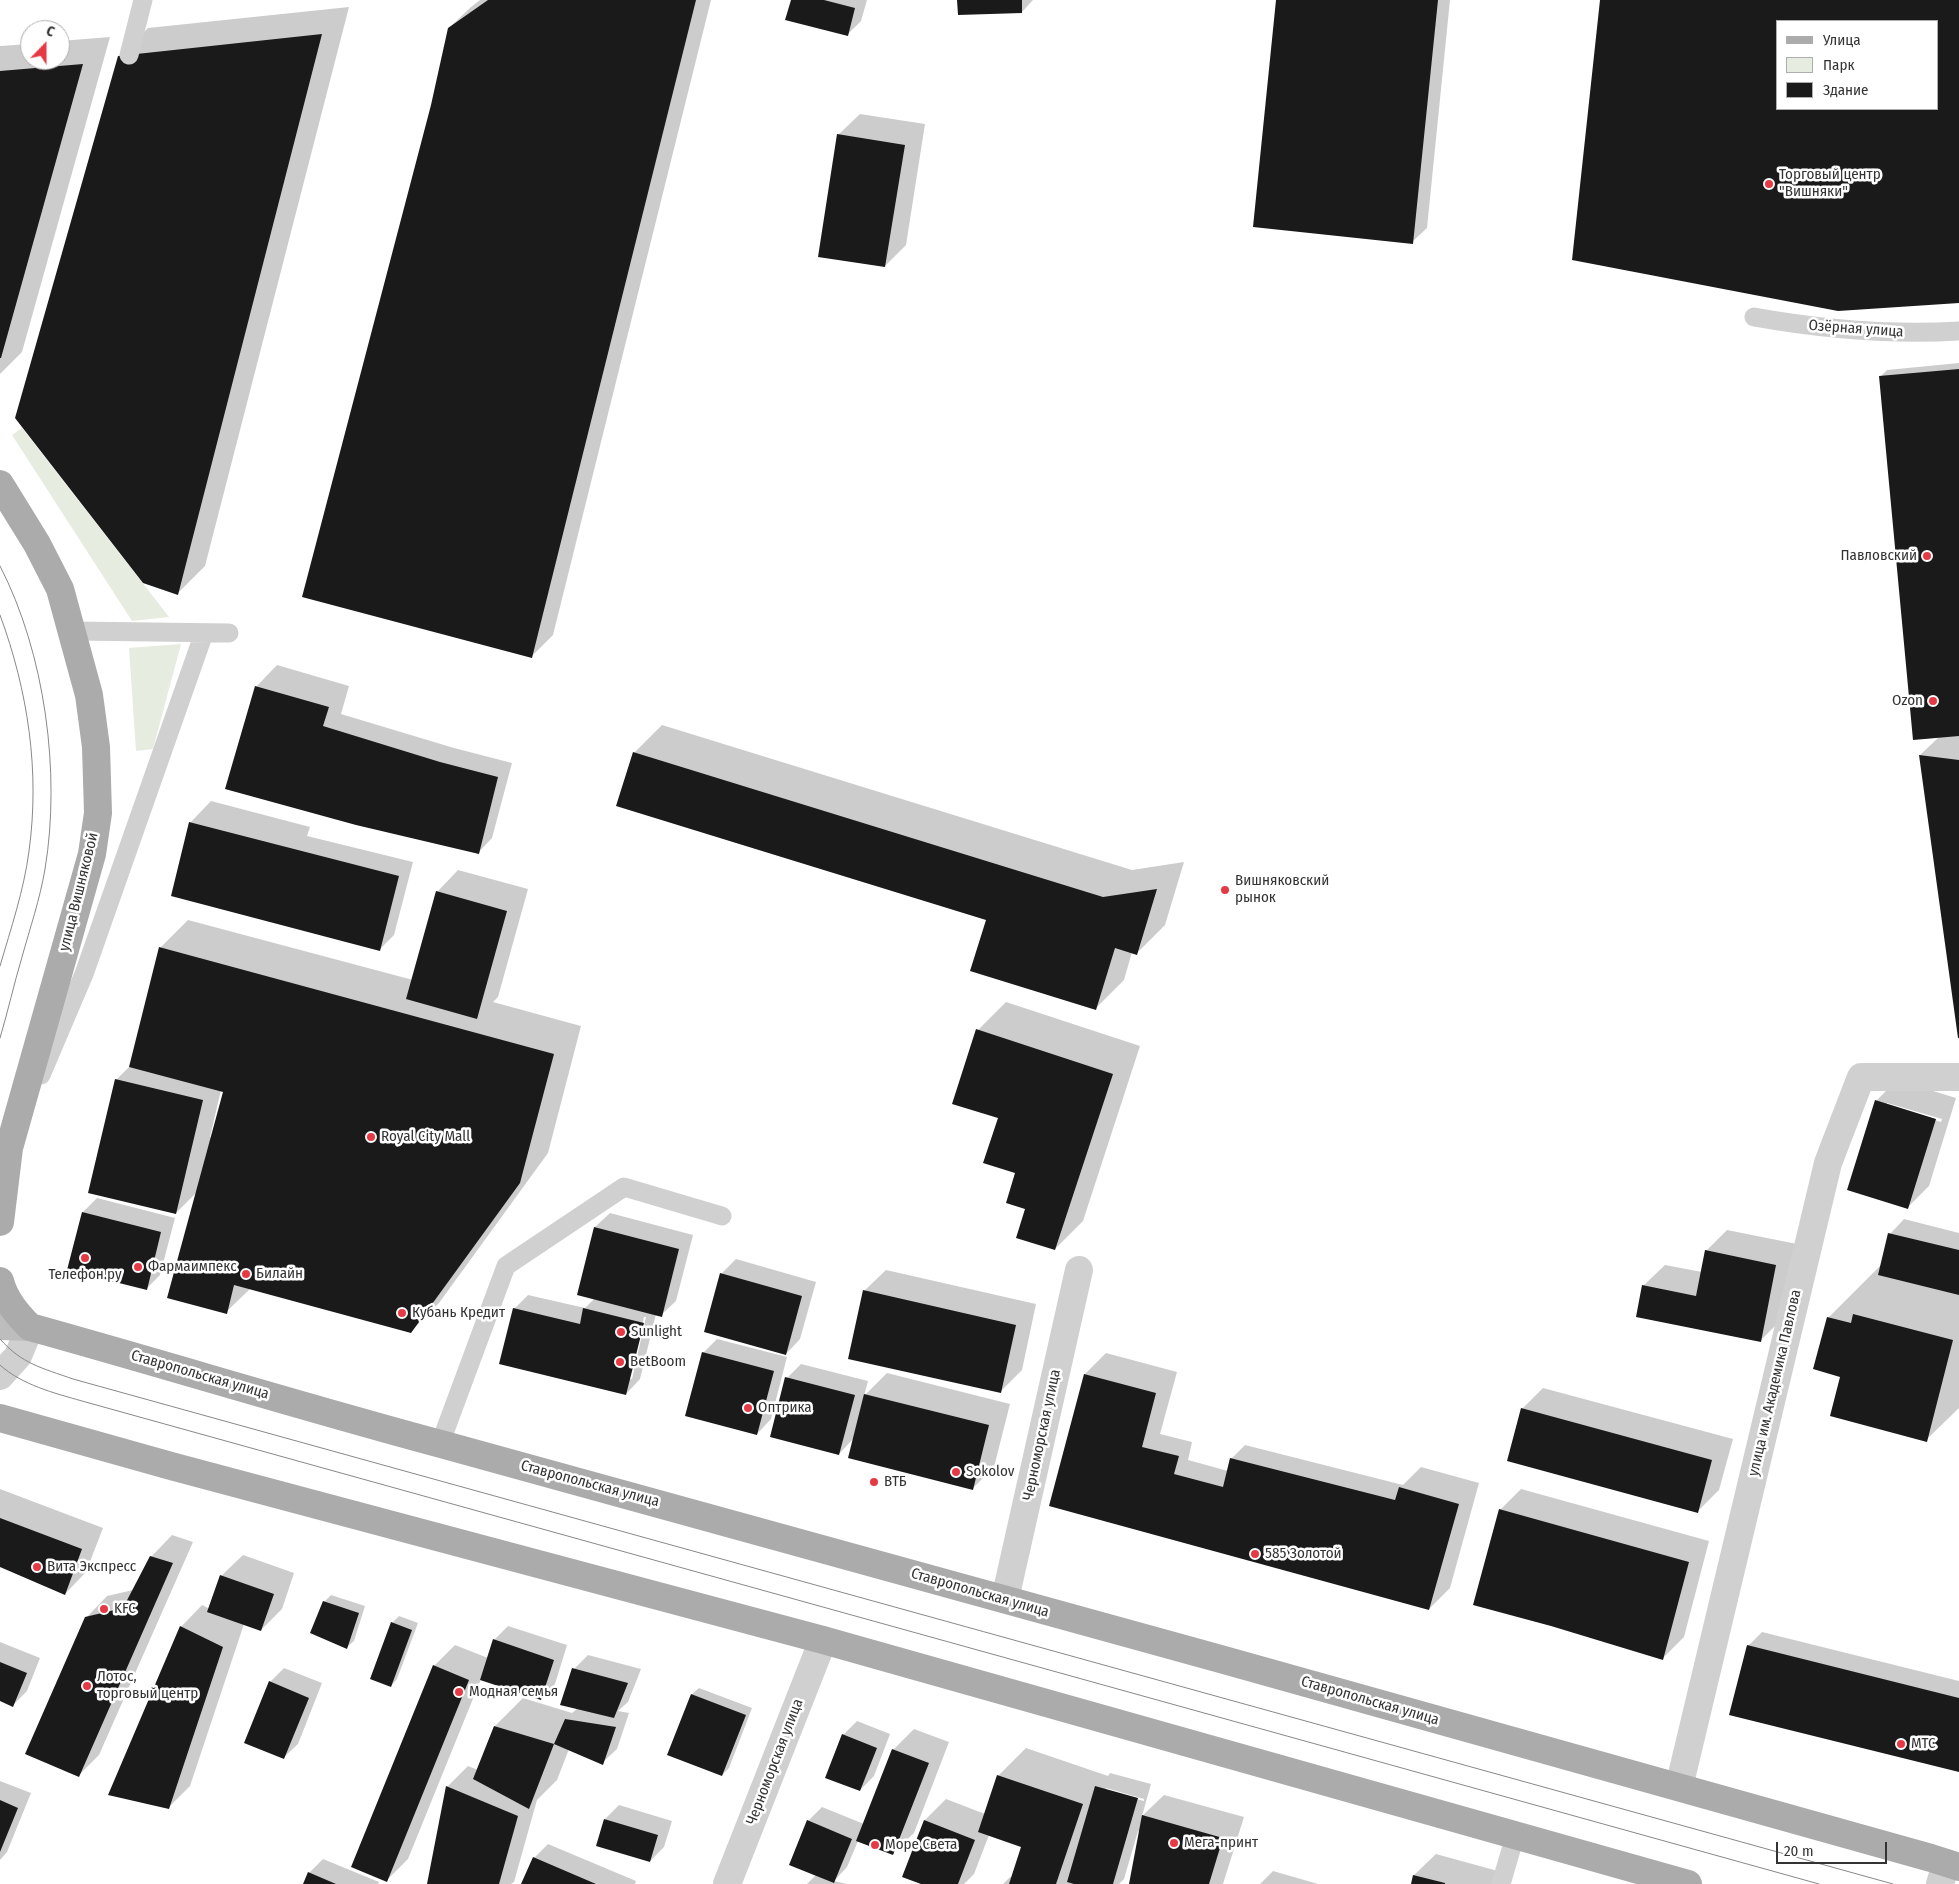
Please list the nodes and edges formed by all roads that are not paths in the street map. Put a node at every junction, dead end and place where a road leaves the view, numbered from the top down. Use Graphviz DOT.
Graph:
graph roads {
  1 [pos="143,0"];
  2 [pos="129,55"];
  3 [pos="1754,317"];
  4 [pos="1959,331"];
  5 [pos="0,484"];
  6 [pos="73,631"];
  7 [pos="204,633"];
  8 [pos="229,633"];
  9 [pos="1959,1077"];
  10 [pos="9,1148"];
  11 [pos="0,1180"];
  12 [pos="722,1216"];
  13 [pos="0,1222"];
  14 [pos="1079,1270"];
  15 [pos="0,1281"];
  16 [pos="0,1326"];
  17 [pos="30,1328"];
  18 [pos="0,1376"];
  19 [pos="0,1418"];
  20 [pos="440,1444"];
  21 [pos="1005,1600"];
  22 [pos="823,1640"];
  23 [pos="1679,1787"];
  24 [pos="1515,1836"];
  25 [pos="1948,1872"];
  26 [pos="727,1884"];
  27 [pos="1502,1884"];
  28 [pos="1688,1884"];
  1 -- 2 [label="lane"];
  3 -- 4 [label="lane, Озёрная улица"];
  5 -- 6 [label="main road, улица Вишняковой"];
  6 -- 7 [label="lane"];
  6 -- 10 [label="main road, улица Вишняковой"];
  7 -- 8 [label="lane"];
  7 -- 10 [label="lane"];
  9 -- 23 [label="street, улица им. Академика Павлова"];
  10 -- 11 [label="main road"];
  10 -- 13 [label="main road, улица Вишняковой"];
  12 -- 20 [label="lane"];
  14 -- 21 [label="street, Черноморская улица"];
  15 -- 17 [label="main road"];
  16 -- 17 [label="main road, Ставропольская улица"];
  17 -- 18 [label="street"];
  17 -- 20 [label="main road, Ставропольская улица"];
  19 -- 22 [label="main road"];
  20 -- 21 [label="main road, Ставропольская улица"];
  21 -- 23 [label="main road, Ставропольская улица"];
  22 -- 24 [label="main road"];
  22 -- 26 [label="street, Черноморская улица"];
  23 -- 25 [label="main road, Ставропольская улица"];
  24 -- 27 [label="lane"];
  24 -- 28 [label="main road"];
}
